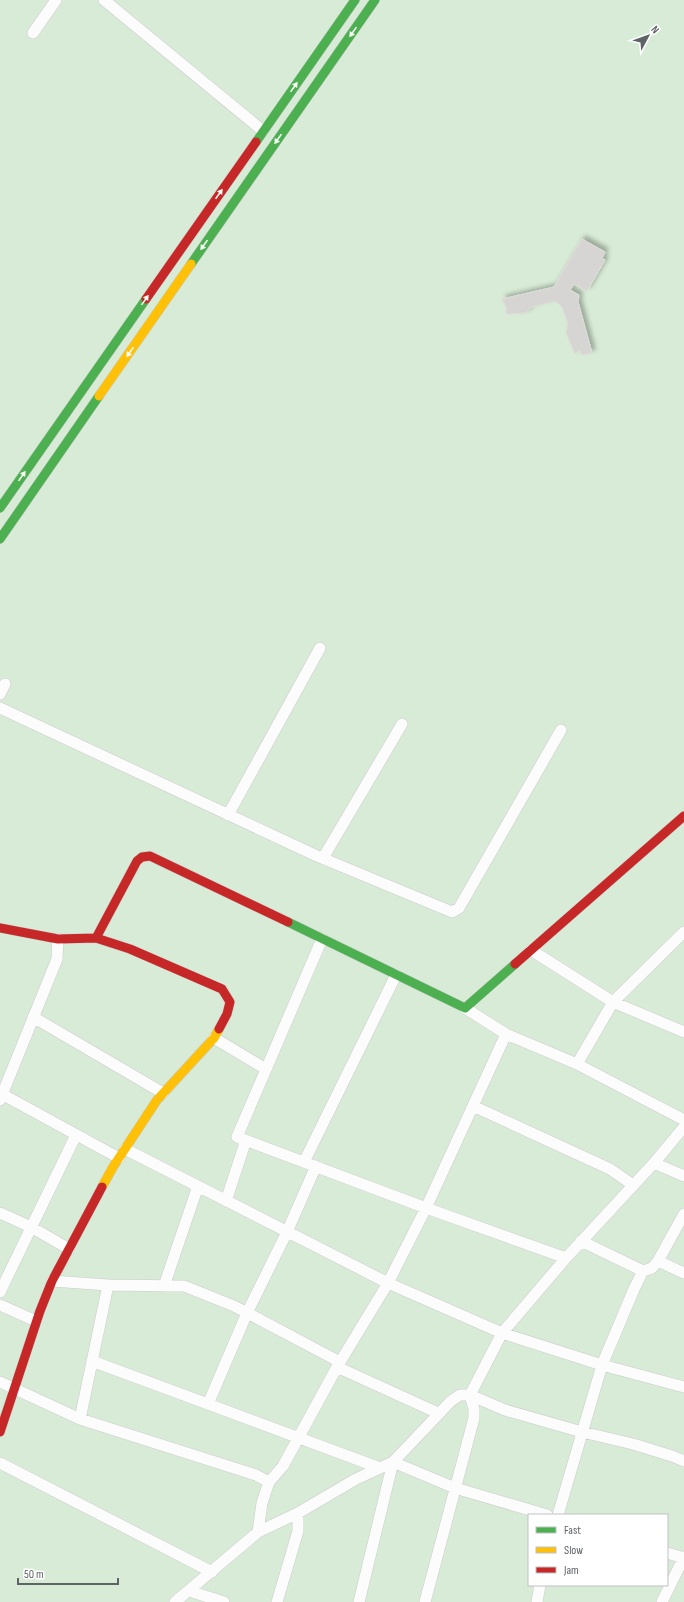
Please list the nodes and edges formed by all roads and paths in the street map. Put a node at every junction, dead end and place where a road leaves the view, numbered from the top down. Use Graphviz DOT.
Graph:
graph roads {
  1 [pos="56,0"];
  2 [pos="104,0"];
  3 [pos="355,0"];
  4 [pos="375,0"];
  5 [pos="33,33"];
  6 [pos="263,131"];
  7 [pos="0,508"];
  8 [pos="0,539"];
  9 [pos="320,648"];
  10 [pos="0,708"];
  11 [pos="402,724"];
  12 [pos="561,730"];
  13 [pos="228,815"];
  14 [pos="684,816"];
  15 [pos="323,858"];
  16 [pos="0,928"];
  17 [pos="684,932"];
  18 [pos="96,938"];
  19 [pos="58,939"];
  20 [pos="322,939"];
  21 [pos="530,950"];
  22 [pos="396,975"];
  23 [pos="613,1002"];
  24 [pos="465,1008"];
  25 [pos="33,1017"];
  26 [pos="684,1032"];
  27 [pos="506,1034"];
  28 [pos="214,1038"];
  29 [pos="576,1064"];
  30 [pos="266,1069"];
  31 [pos="162,1093"];
  32 [pos="1,1096"];
  33 [pos="472,1106"];
  34 [pos="684,1120"];
  35 [pos="684,1127"];
  36 [pos="76,1135"];
  37 [pos="246,1140"];
  38 [pos="122,1154"];
  39 [pos="304,1162"];
  40 [pos="654,1163"];
  41 [pos="316,1166"];
  42 [pos="684,1176"];
  43 [pos="634,1185"];
  44 [pos="198,1186"];
  45 [pos="226,1201"];
  46 [pos="426,1208"];
  47 [pos="0,1213"];
  48 [pos="684,1214"];
  49 [pos="31,1227"];
  50 [pos="287,1232"];
  51 [pos="582,1241"];
  52 [pos="69,1249"];
  53 [pos="566,1258"];
  54 [pos="658,1261"];
  55 [pos="643,1271"];
  56 [pos="684,1273"];
  57 [pos="52,1281"];
  58 [pos="388,1283"];
  59 [pos="108,1285"];
  60 [pos="164,1286"];
  61 [pos="0,1292"];
  62 [pos="0,1305"];
  63 [pos="247,1313"];
  64 [pos="36,1321"];
  65 [pos="502,1333"];
  66 [pos="92,1361"];
  67 [pos="339,1364"];
  68 [pos="602,1365"];
  69 [pos="0,1382"];
  70 [pos="684,1387"];
  71 [pos="14,1388"];
  72 [pos="470,1395"];
  73 [pos="208,1404"];
  74 [pos="438,1413"];
  75 [pos="80,1419"];
  76 [pos="0,1432"];
  77 [pos="582,1432"];
  78 [pos="299,1437"];
  79 [pos="684,1461"];
  80 [pos="392,1462"];
  81 [pos="0,1463"];
  82 [pos="380,1468"];
  83 [pos="269,1482"];
  84 [pos="455,1488"];
  85 [pos="298,1513"];
  86 [pos="544,1514"];
  87 [pos="558,1514"];
  88 [pos="258,1532"];
  89 [pos="668,1553"];
  90 [pos="684,1558"];
  91 [pos="212,1572"];
  92 [pos="540,1586"];
  93 [pos="189,1591"];
  94 [pos="175,1602"];
  95 [pos="224,1602"];
  96 [pos="277,1602"];
  97 [pos="359,1602"];
  98 [pos="425,1602"];
  99 [pos="537,1602"];
  100 [pos="662,1602"];
  1 -- 5 [label="street"];
  2 -- 6 [label="street"];
  6 -- 3 [label="street, one-way"];
  4 -- 8 [label="street, one-way"];
  7 -- 6 [label="street, one-way"];
  9 -- 13 [label="street"];
  10 -- 13 [label="street"];
  11 -- 15 [label="street"];
  12 -- 15 [label="street"];
  13 -- 15 [label="street"];
  14 -- 21 [label="street"];
  16 -- 19 [label="street"];
  17 -- 23 [label="street"];
  18 -- 19 [label="street"];
  18 -- 20 [label="street"];
  18 -- 28 [label="street"];
  19 -- 25 [label="street"];
  20 -- 22 [label="street"];
  20 -- 30 [label="street"];
  21 -- 23 [label="street"];
  21 -- 24 [label="street"];
  22 -- 24 [label="street"];
  22 -- 39 [label="street"];
  23 -- 26 [label="street"];
  23 -- 29 [label="street"];
  24 -- 27 [label="street"];
  25 -- 31 [label="street"];
  25 -- 32 [label="street"];
  27 -- 29 [label="street"];
  27 -- 33 [label="street"];
  28 -- 30 [label="street"];
  28 -- 31 [label="street"];
  29 -- 34 [label="street"];
  30 -- 37 [label="street"];
  31 -- 38 [label="street"];
  32 -- 36 [label="street"];
  33 -- 43 [label="street"];
  33 -- 46 [label="street"];
  35 -- 40 [label="street"];
  36 -- 38 [label="street"];
  36 -- 49 [label="street"];
  37 -- 39 [label="street"];
  37 -- 45 [label="street"];
  38 -- 44 [label="street"];
  38 -- 52 [label="street"];
  39 -- 41 [label="street"];
  40 -- 42 [label="street"];
  40 -- 43 [label="street"];
  41 -- 46 [label="street"];
  41 -- 50 [label="street"];
  43 -- 51 [label="street"];
  44 -- 45 [label="street"];
  44 -- 60 [label="street"];
  45 -- 50 [label="street"];
  46 -- 53 [label="street"];
  46 -- 58 [label="street"];
  47 -- 49 [label="street"];
  48 -- 54 [label="street"];
  49 -- 52 [label="street"];
  49 -- 61 [label="street"];
  50 -- 58 [label="street"];
  50 -- 63 [label="street"];
  51 -- 53 [label="street"];
  51 -- 55 [label="street"];
  52 -- 57 [label="street"];
  53 -- 65 [label="street"];
  54 -- 55 [label="street"];
  54 -- 56 [label="street"];
  55 -- 68 [label="street"];
  57 -- 59 [label="street"];
  57 -- 64 [label="street"];
  58 -- 65 [label="street"];
  58 -- 67 [label="street"];
  59 -- 60 [label="street"];
  59 -- 66 [label="street"];
  60 -- 63 [label="street"];
  62 -- 64 [label="street"];
  63 -- 67 [label="street"];
  63 -- 73 [label="street"];
  64 -- 71 [label="street"];
  65 -- 68 [label="street"];
  65 -- 72 [label="street"];
  66 -- 73 [label="street"];
  66 -- 75 [label="street"];
  67 -- 74 [label="street"];
  67 -- 78 [label="street"];
  68 -- 70 [label="street"];
  68 -- 77 [label="street"];
  69 -- 71 [label="street"];
  71 -- 75 [label="street"];
  71 -- 76 [label="street"];
  72 -- 74 [label="street"];
  72 -- 77 [label="street"];
  72 -- 84 [label="street"];
  73 -- 78 [label="street"];
  74 -- 80 [label="street"];
  75 -- 83 [label="street"];
  77 -- 79 [label="street"];
  77 -- 87 [label="street"];
  78 -- 82 [label="street"];
  78 -- 83 [label="street"];
  80 -- 82 [label="street"];
  80 -- 84 [label="street"];
  80 -- 97 [label="street"];
  81 -- 91 [label="street"];
  82 -- 85 [label="street"];
  83 -- 88 [label="street"];
  84 -- 86 [label="street"];
  84 -- 98 [label="street"];
  85 -- 88 [label="street"];
  85 -- 96 [label="street"];
  88 -- 91 [label="street"];
  89 -- 90 [label="street"];
  90 -- 100 [label="street"];
  91 -- 93 [label="street"];
  92 -- 99 [label="street"];
  93 -- 94 [label="street"];
  93 -- 95 [label="street"];
}
